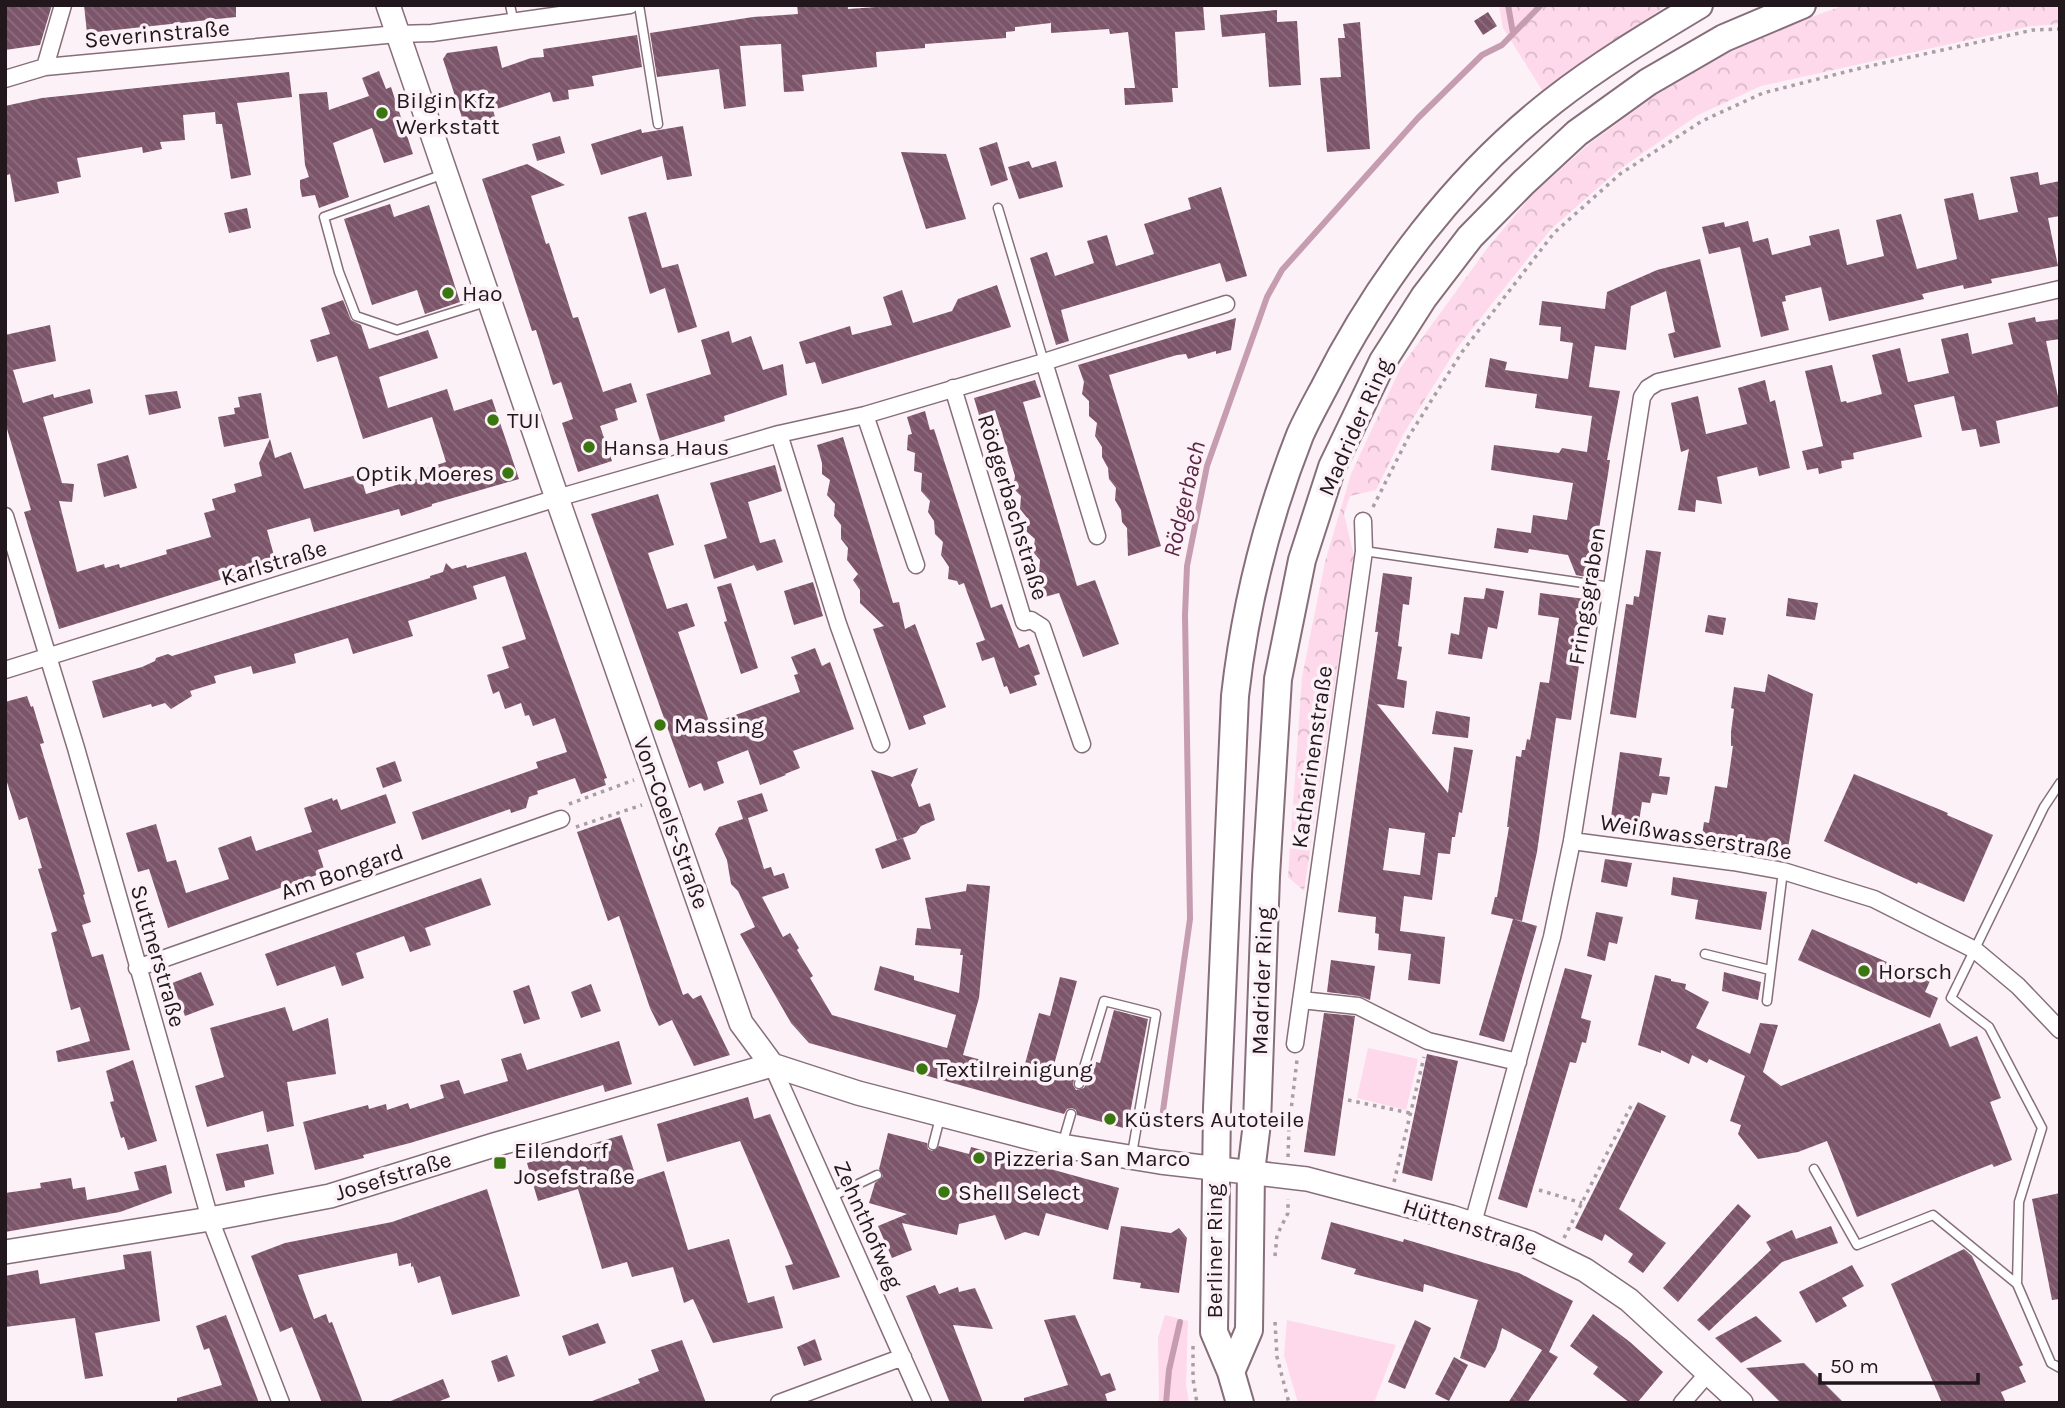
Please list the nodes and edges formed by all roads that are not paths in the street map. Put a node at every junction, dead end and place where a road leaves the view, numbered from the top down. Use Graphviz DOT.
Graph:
graph roads {
  1 [pos="63,5"];
  2 [pos="388,5"];
  3 [pos="509,5"];
  4 [pos="630,5"];
  5 [pos="639,5"];
  6 [pos="1699,5"];
  7 [pos="1802,5"];
  8 [pos="514,23"];
  9 [pos="397,34"];
  10 [pos="45,67"];
  11 [pos="5,79"];
  12 [pos="658,124"];
  13 [pos="445,173"];
  14 [pos="998,208"];
  15 [pos="2060,289"];
  16 [pos="489,301"];
  17 [pos="1226,304"];
  18 [pos="1044,362"];
  19 [pos="953,388"];
  20 [pos="865,415"];
  21 [pos="779,434"];
  22 [pos="557,498"];
  23 [pos="5,516"];
  24 [pos="1363,521"];
  25 [pos="1097,536"];
  26 [pos="1364,551"];
  27 [pos="915,565"];
  28 [pos="1611,587"];
  29 [pos="48,658"];
  30 [pos="5,670"];
  31 [pos="881,744"];
  32 [pos="1082,744"];
  33 [pos="2060,783"];
  34 [pos="561,819"];
  35 [pos="1572,841"];
  36 [pos="1783,871"];
  37 [pos="1975,950"];
  38 [pos="1705,954"];
  39 [pos="137,968"];
  40 [pos="1770,970"];
  41 [pos="1301,1000"];
  42 [pos="1767,1001"];
  43 [pos="2060,1030"];
  44 [pos="1295,1044"];
  45 [pos="1518,1062"];
  46 [pos="772,1065"];
  47 [pos="1079,1084"];
  48 [pos="1071,1114"];
  49 [pos="941,1115"];
  50 [pos="933,1145"];
  51 [pos="1062,1146"];
  52 [pos="1132,1157"];
  53 [pos="1814,1169"];
  54 [pos="1233,1171"];
  55 [pos="877,1175"];
  56 [pos="831,1197"];
  57 [pos="210,1219"];
  58 [pos="1473,1223"];
  59 [pos="5,1252"];
  60 [pos="2017,1284"];
  61 [pos="903,1357"];
  62 [pos="2060,1368"];
  63 [pos="1231,1371"];
  64 [pos="1709,1371"];
  65 [pos="281,1403"];
  66 [pos="779,1403"];
  67 [pos="923,1403"];
  68 [pos="1240,1403"];
  69 [pos="1682,1403"];
  70 [pos="1741,1403"];
  1 -- 10 [label="street"];
  2 -- 9 [label="main road, Von-Coels-Straße"];
  3 -- 8 [label="lane"];
  4 -- 8 [label="street, Severinstraße"];
  5 -- 12 [label="lane"];
  6 -- 54 [label="main road, Madrider Ring"];
  7 -- 54 [label="main road, Madrider Ring"];
  8 -- 9 [label="street, Severinstraße"];
  9 -- 10 [label="street, Severinstraße"];
  9 -- 13 [label="main road, Von-Coels-Straße"];
  10 -- 11 [label="street, Severinstraße"];
  13 -- 16 [label="main road, Von-Coels-Straße"];
  13 -- 16 [label="lane"];
  14 -- 18 [label="lane"];
  15 -- 28 [label="street, Fringsgraben"];
  16 -- 22 [label="main road, Von-Coels-Straße"];
  17 -- 18 [label="street"];
  18 -- 19 [label="street"];
  18 -- 25 [label="street"];
  19 -- 20 [label="street"];
  19 -- 32 [label="street, Rödgerbachstraße"];
  20 -- 21 [label="street"];
  20 -- 27 [label="street"];
  21 -- 22 [label="street"];
  21 -- 31 [label="street"];
  22 -- 29 [label="street, Karlstraße"];
  22 -- 46 [label="main road, Von-Coels-Straße"];
  23 -- 29 [label="street, Suttnerstraße"];
  24 -- 26 [label="street, Katharinenstraße"];
  26 -- 28 [label="lane"];
  26 -- 41 [label="street, Katharinenstraße"];
  28 -- 35 [label="street, Fringsgraben"];
  29 -- 30 [label="street, Karlstraße"];
  29 -- 39 [label="street, Suttnerstraße"];
  33 -- 37 [label="lane"];
  34 -- 39 [label="street, Am Bongard"];
  35 -- 36 [label="street, Weißwasserstraße"];
  35 -- 45 [label="street, Fringsgraben"];
  36 -- 37 [label="street, Weißwasserstraße"];
  36 -- 40 [label="lane"];
  37 -- 43 [label="street, Weißwasserstraße"];
  37 -- 60 [label="lane"];
  38 -- 40 [label="lane"];
  39 -- 57 [label="street, Suttnerstraße"];
  40 -- 42 [label="lane"];
  41 -- 44 [label="street, Katharinenstraße"];
  41 -- 45 [label="street"];
  45 -- 58 [label="street, Fringsgraben"];
  46 -- 49 [label="main road"];
  46 -- 56 [label="street, Zehnthofweg"];
  46 -- 57 [label="main road, Josefstraße"];
  47 -- 52 [label="lane"];
  48 -- 51 [label="lane"];
  49 -- 50 [label="lane"];
  49 -- 51 [label="main road"];
  51 -- 52 [label="main road"];
  52 -- 54 [label="main road"];
  53 -- 60 [label="lane"];
  54 -- 58 [label="main road, Hüttenstraße"];
  54 -- 63 [label="main road, Berliner Ring"];
  54 -- 63 [label="main road, Berliner Ring"];
  55 -- 56 [label="lane"];
  56 -- 61 [label="street, Zehnthofweg"];
  57 -- 59 [label="main road, Josefstraße"];
  57 -- 65 [label="street, Suttnerstraße"];
  58 -- 64 [label="main road, Hüttenstraße"];
  60 -- 62 [label="lane"];
  61 -- 66 [label="street"];
  61 -- 67 [label="street, Zehnthofweg"];
  63 -- 68 [label="main road, Berliner Ring"];
  64 -- 69 [label="street"];
  64 -- 70 [label="main road, Hüttenstraße"];
}
